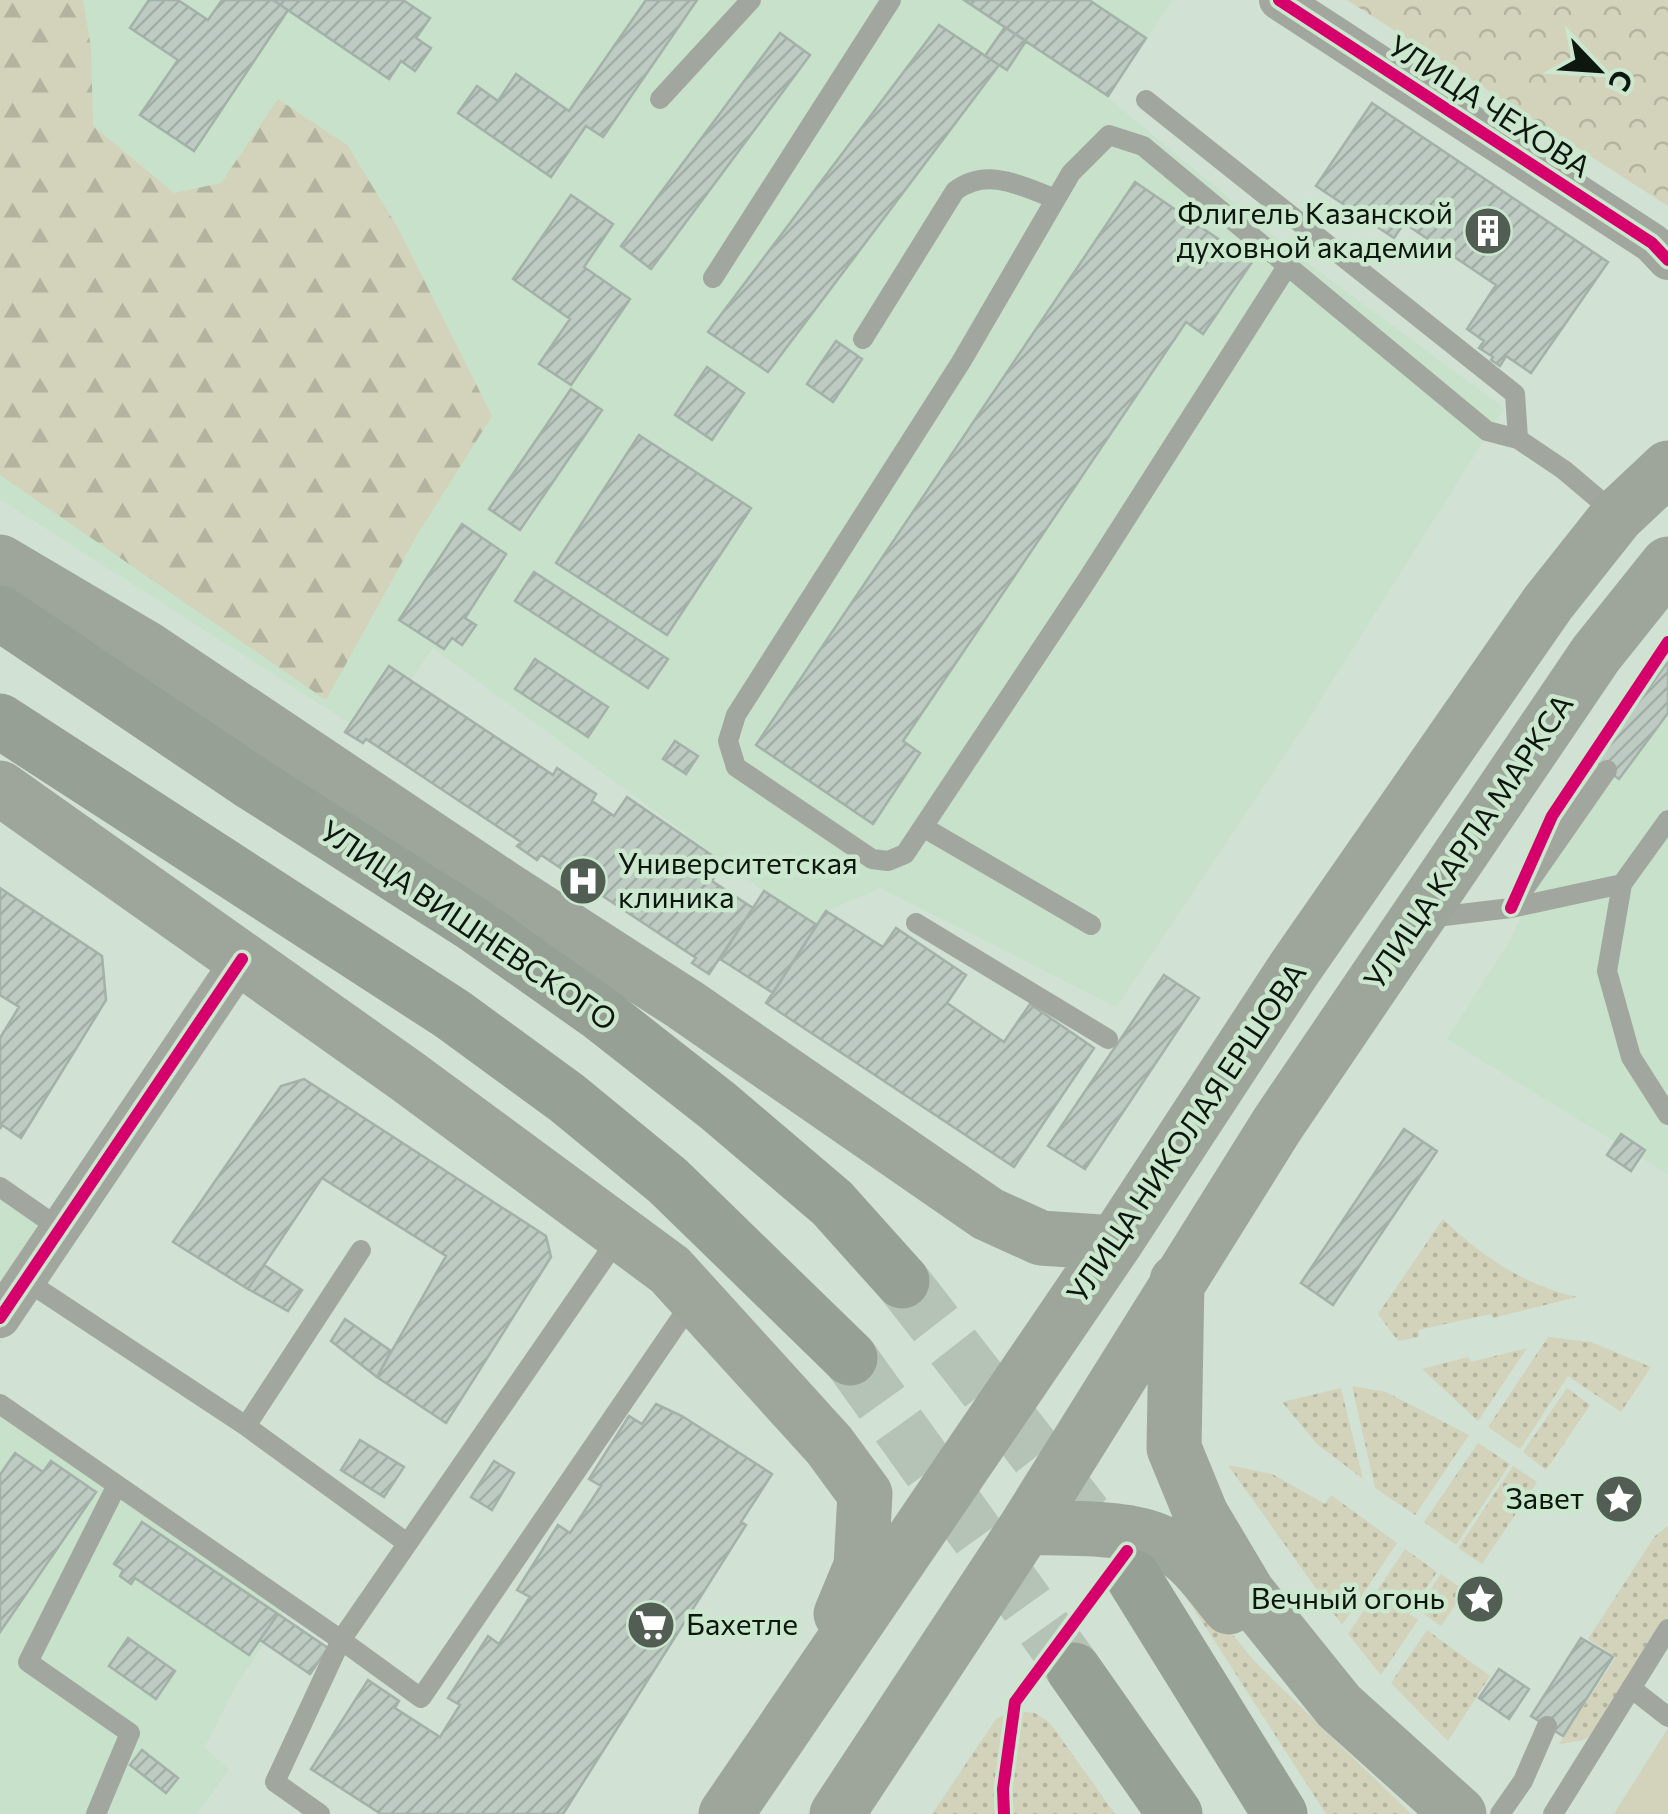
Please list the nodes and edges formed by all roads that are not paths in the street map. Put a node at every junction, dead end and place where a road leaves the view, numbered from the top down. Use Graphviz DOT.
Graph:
graph roads {
  1 [pos="751,0"];
  2 [pos="891,0"];
  3 [pos="1278,0"];
  4 [pos="660,98"];
  5 [pos="1146,100"];
  6 [pos="1056,199"];
  7 [pos="1668,260"];
  8 [pos="1288,264"];
  9 [pos="713,278"];
  10 [pos="863,339"];
  11 [pos="1518,439"];
  12 [pos="1668,468"];
  13 [pos="1618,516"];
  14 [pos="0,562"];
  15 [pos="1668,564"];
  16 [pos="0,613"];
  17 [pos="0,721"];
  18 [pos="1606,770"];
  19 [pos="0,788"];
  20 [pos="1668,820"];
  21 [pos="923,827"];
  22 [pos="1622,884"];
  23 [pos="1511,908"];
  24 [pos="1416,919"];
  25 [pos="916,923"];
  26 [pos="1091,925"];
  27 [pos="242,960"];
  28 [pos="1108,1039"];
  29 [pos="1668,1115"];
  30 [pos="0,1187"];
  31 [pos="60,1228"];
  32 [pos="622,1232"];
  33 [pos="1114,1243"];
  34 [pos="361,1250"];
  35 [pos="902,1280"];
  36 [pos="1177,1282"];
  37 [pos="10,1294"];
  38 [pos="694,1299"];
  39 [pos="850,1358"];
  40 [pos="0,1404"];
  41 [pos="246,1426"];
  42 [pos="117,1485"];
  43 [pos="1026,1527"];
  44 [pos="407,1543"];
  45 [pos="1133,1577"];
  46 [pos="1668,1629"];
  47 [pos="340,1640"];
  48 [pos="1074,1670"];
  49 [pos="811,1688"];
  50 [pos="1630,1688"];
  51 [pos="1668,1717"];
  52 [pos="1547,1726"];
  53 [pos="96,1814"];
  54 [pos="320,1814"];
  55 [pos="726,1814"];
  56 [pos="837,1814"];
  57 [pos="1175,1814"];
  58 [pos="1280,1814"];
  59 [pos="1428,1814"];
  60 [pos="1459,1814"];
  61 [pos="1500,1814"];
  62 [pos="1553,1814"];
  1 -- 4 [label="lane"];
  2 -- 9 [label="lane"];
  3 -- 7 [label="street, УЛИЦА ЧЕХОВА"];
  5 -- 11 [label="lane"];
  6 -- 8 [label="lane"];
  6 -- 10 [label="lane"];
  6 -- 21 [label="lane"];
  8 -- 11 [label="lane"];
  8 -- 21 [label="lane"];
  11 -- 13 [label="lane"];
  12 -- 13 [label="main road, УЛИЦА НИКОЛАЯ ЕРШОВА"];
  13 -- 33 [label="main road, УЛИЦА НИКОЛАЯ ЕРШОВА"];
  14 -- 33 [label="main road"];
  15 -- 24 [label="main road, УЛИЦА КАРЛА МАРКСА"];
  16 -- 35 [label="main road, УЛИЦА ВИШНЕВСКОГО"];
  17 -- 39 [label="main road"];
  18 -- 23 [label="lane"];
  19 -- 27 [label="main road"];
  20 -- 22 [label="lane"];
  21 -- 26 [label="lane"];
  22 -- 23 [label="lane"];
  22 -- 29 [label="lane"];
  23 -- 24 [label="lane"];
  24 -- 36 [label="main road, УЛИЦА КАРЛА МАРКСА"];
  25 -- 28 [label="lane"];
  27 -- 31 [label="street"];
  27 -- 32 [label="main road"];
  30 -- 31 [label="lane"];
  31 -- 37 [label="street"];
  32 -- 38 [label="main road"];
  32 -- 44 [label="lane"];
  33 -- 49 [label="main road, УЛИЦА НИКОЛАЯ ЕРШОВА"];
  34 -- 41 [label="lane"];
  36 -- 43 [label="main road"];
  36 -- 60 [label="main road"];
  37 -- 41 [label="lane"];
  38 -- 47 [label="lane"];
  38 -- 49 [label="main road"];
  40 -- 42 [label="lane"];
  41 -- 44 [label="lane"];
  42 -- 47 [label="lane"];
  42 -- 53 [label="lane"];
  43 -- 56 [label="main road"];
  43 -- 59 [label="main road"];
  44 -- 47 [label="lane"];
  45 -- 58 [label="main road"];
  46 -- 50 [label="lane"];
  47 -- 54 [label="lane"];
  48 -- 57 [label="main road"];
  49 -- 55 [label="main road, УЛИЦА НИКОЛАЯ ЕРШОВА"];
  50 -- 51 [label="lane"];
  50 -- 62 [label="lane"];
  52 -- 61 [label="lane"];
}
